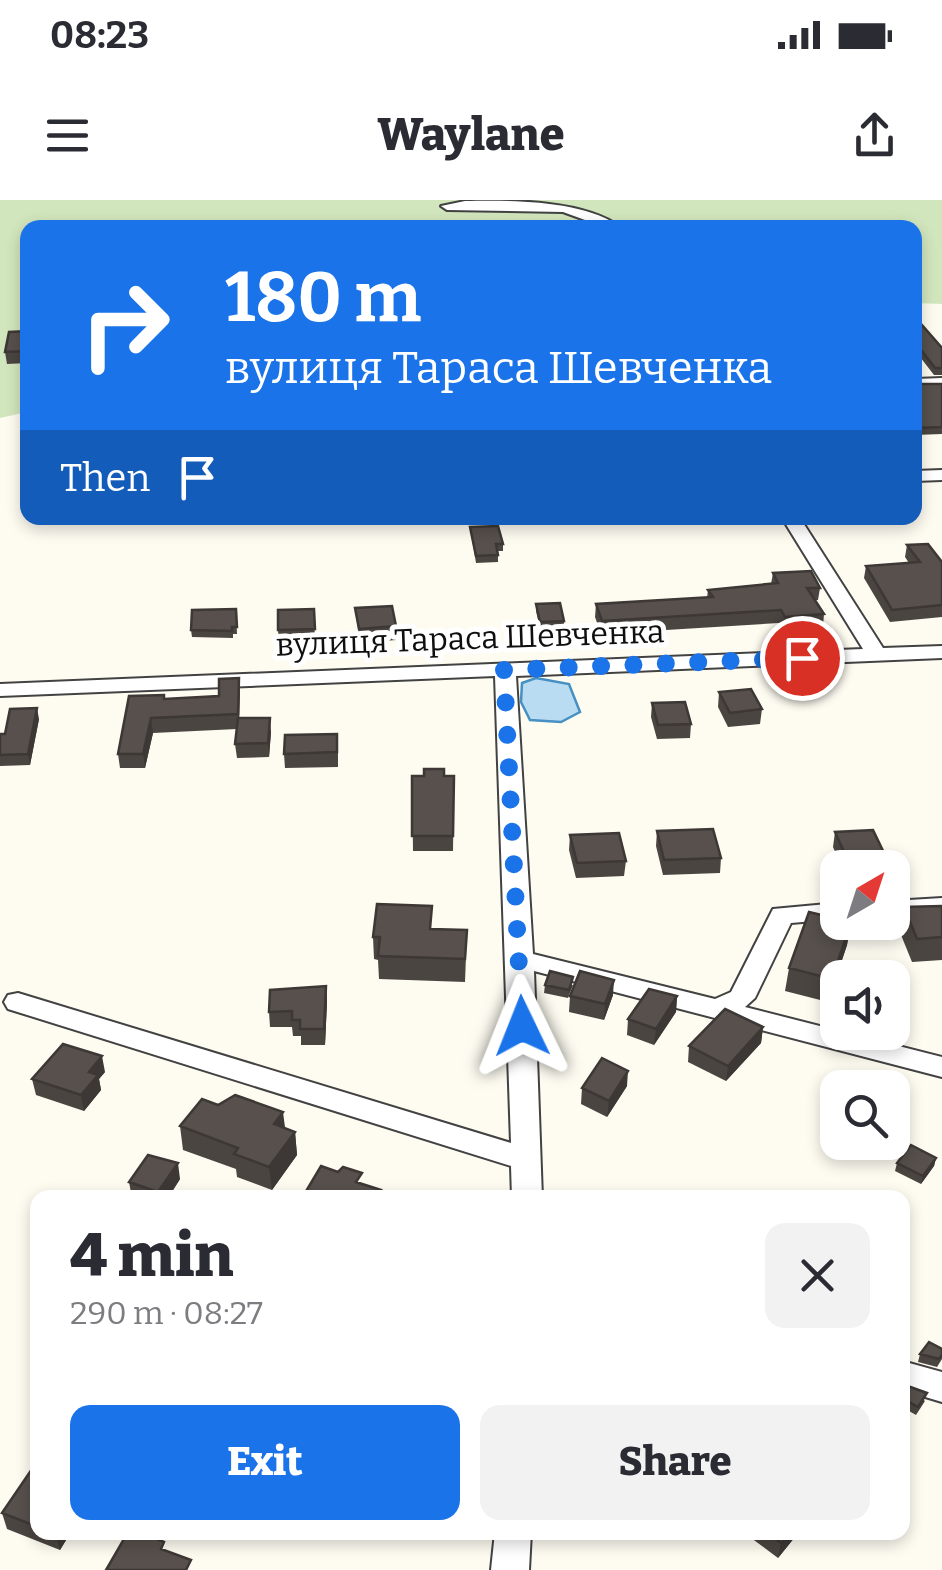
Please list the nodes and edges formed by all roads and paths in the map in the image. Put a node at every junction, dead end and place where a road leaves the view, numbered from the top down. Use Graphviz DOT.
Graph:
graph roads {
  1 [pos="447,206"];
  2 [pos="609,220"];
  3 [pos="795,525"];
  4 [pos="942,652"];
  5 [pos="877,655"];
  6 [pos="504,670"];
  7 [pos="0,690"];
  8 [pos="942,906"];
  9 [pos="910,908"];
  10 [pos="820,913"];
  11 [pos="520,959"];
  12 [pos="18,1002"];
  13 [pos="720,1008"];
  14 [pos="942,1067"];
  15 [pos="526,1160"];
  16 [pos="527,1190"];
  17 [pos="910,1378"];
  18 [pos="942,1387"];
  19 [pos="512,1540"];
  20 [pos="510,1570"];
  1 -- 2 [label="street"];
  3 -- 5 [label="street"];
  4 -- 5 [label="street, вулиця Тараса Шевченка"];
  5 -- 6 [label="street, вулиця Тараса Шевченка"];
  6 -- 7 [label="street, вулиця Тараса Шевченка"];
  6 -- 11 [label="street"];
  8 -- 9 [label="street"];
  10 -- 13 [label="street"];
  11 -- 13 [label="street"];
  11 -- 15 [label="street"];
  12 -- 15 [label="street"];
  13 -- 14 [label="street"];
  15 -- 16 [label="street"];
  17 -- 18 [label="street"];
  19 -- 20 [label="street"];
}
